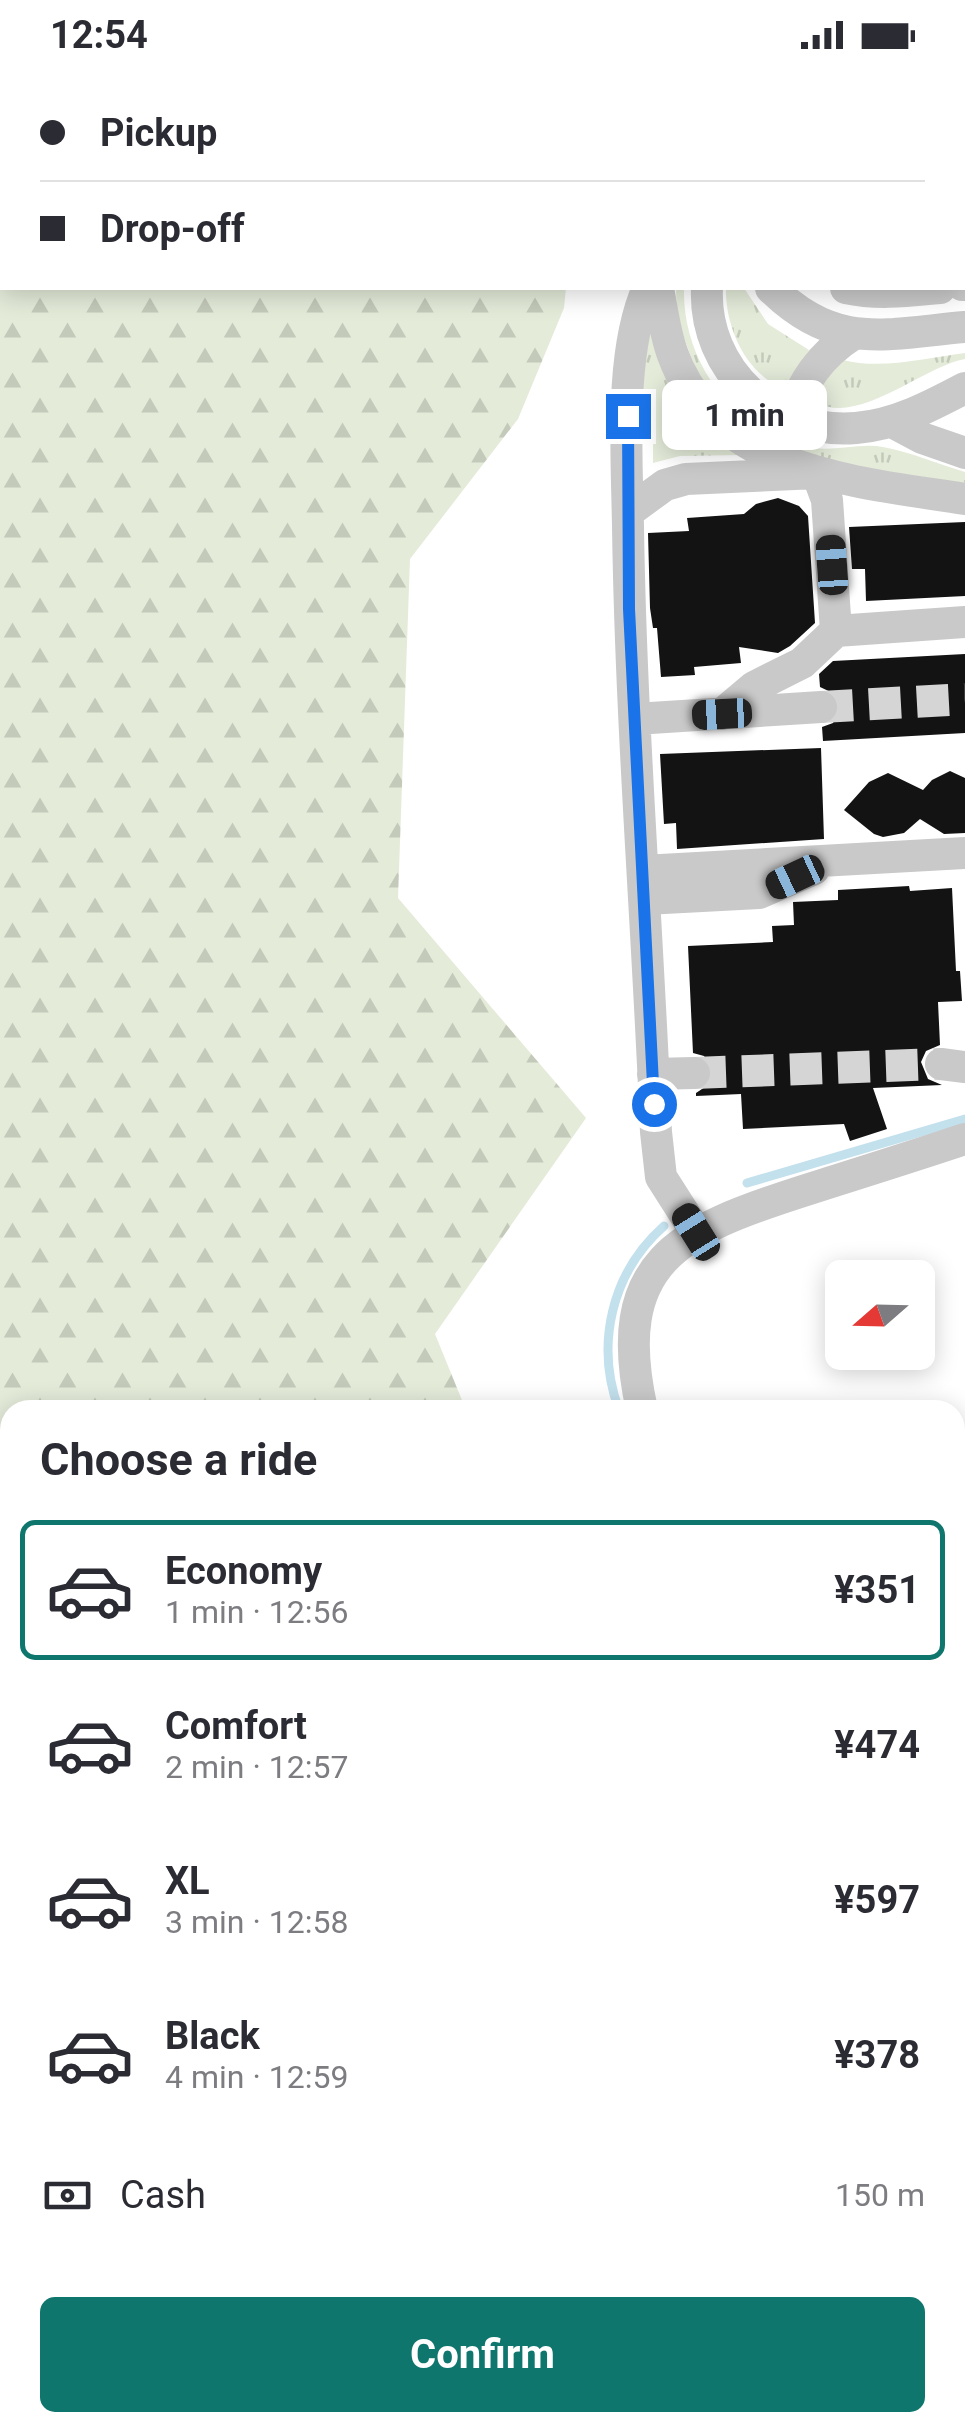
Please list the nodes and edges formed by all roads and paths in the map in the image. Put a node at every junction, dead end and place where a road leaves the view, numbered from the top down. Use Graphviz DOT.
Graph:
graph roads {
  1 [pos="647,290"];
  2 [pos="658,290"];
  3 [pos="707,290"];
  4 [pos="773,290"];
  5 [pos="856,290"];
  6 [pos="902,290"];
  7 [pos="965,327"];
  8 [pos="852,335"];
  9 [pos="965,388"];
  10 [pos="789,417"];
  11 [pos="892,422"];
  12 [pos="956,445"];
  13 [pos="816,473"];
  14 [pos="965,499"];
  15 [pos="628,512"];
  16 [pos="965,622"];
  17 [pos="836,631"];
  18 [pos="821,708"];
  19 [pos="722,714"];
  20 [pos="635,719"];
  21 [pos="965,853"];
  22 [pos="644,885"];
  23 [pos="694,1073"];
  24 [pos="654,1074"];
  25 [pos="965,1139"];
  26 [pos="696,1232"];
  27 [pos="640,1400"];
  1 -- 15 [label="street"];
  2 -- 13 [label="street"];
  3 -- 10 [label="street"];
  4 -- 8 [label="street"];
  5 -- 6 [label="street"];
  7 -- 8 [label="street"];
  8 -- 10 [label="street"];
  9 -- 11 [label="street"];
  10 -- 11 [label="street"];
  11 -- 12 [label="street"];
  13 -- 14 [label="street"];
  13 -- 15 [label="street"];
  13 -- 17 [label="street"];
  15 -- 20 [label="street"];
  16 -- 17 [label="street"];
  17 -- 19 [label="street"];
  18 -- 19 [label="street"];
  19 -- 20 [label="street"];
  20 -- 22 [label="street"];
  21 -- 22 [label="street"];
  22 -- 24 [label="street"];
  23 -- 24 [label="street"];
  24 -- 26 [label="street"];
  25 -- 26 [label="street"];
  26 -- 27 [label="street"];
}
